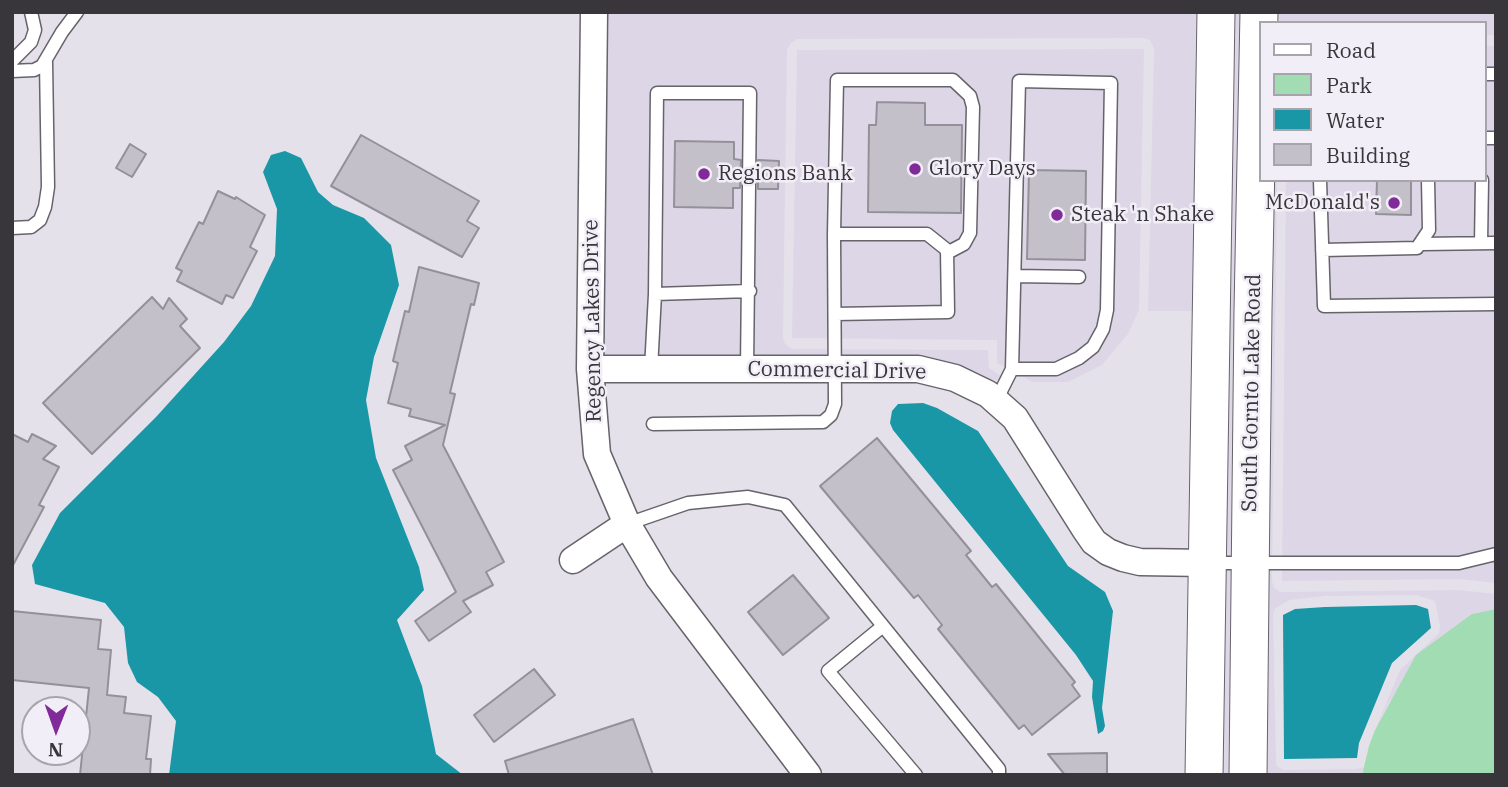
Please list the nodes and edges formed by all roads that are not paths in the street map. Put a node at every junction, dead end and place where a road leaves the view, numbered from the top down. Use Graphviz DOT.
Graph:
graph roads {
  1 [pos="31,12"];
  2 [pos="77,12"];
  3 [pos="594,12"];
  4 [pos="1216,12"];
  5 [pos="1259,12"];
  6 [pos="12,61"];
  7 [pos="46,62"];
  8 [pos="12,71"];
  9 [pos="1320,182"];
  10 [pos="1429,182"];
  11 [pos="1482,182"];
  12 [pos="12,228"];
  13 [pos="834,234"];
  14 [pos="1481,243"];
  15 [pos="1496,243"];
  16 [pos="1422,244"];
  17 [pos="1322,250"];
  18 [pos="947,253"];
  19 [pos="1015,276"];
  20 [pos="1079,277"];
  21 [pos="750,291"];
  22 [pos="655,294"];
  23 [pos="1496,304"];
  24 [pos="835,314"];
  25 [pos="590,369"];
  26 [pos="652,369"];
  27 [pos="747,369"];
  28 [pos="835,369"];
  29 [pos="1012,369"];
  30 [pos="996,401"];
  31 [pos="653,424"];
  32 [pos="627,524"];
  33 [pos="1496,554"];
  34 [pos="573,560"];
  35 [pos="1207,563"];
  36 [pos="1251,563"];
  37 [pos="883,626"];
  38 [pos="808,775"];
  39 [pos="916,775"];
  40 [pos="999,775"];
  41 [pos="1204,775"];
  42 [pos="1248,775"];
  1 -- 6 [label="lane"];
  2 -- 7 [label="lane"];
  3 -- 25 [label="street, Regency Lakes Drive"];
  4 -- 35 [label="street, South Gornto Lake Road"];
  5 -- 36 [label="street, South Gornto Lake Road"];
  7 -- 8 [label="lane"];
  7 -- 12 [label="lane"];
  9 -- 17 [label="lane"];
  10 -- 16 [label="lane"];
  11 -- 14 [label="lane"];
  13 -- 18 [label="lane"];
  13 -- 18 [label="lane"];
  13 -- 24 [label="lane"];
  14 -- 15 [label="lane"];
  14 -- 16 [label="lane"];
  16 -- 17 [label="lane"];
  17 -- 23 [label="lane"];
  18 -- 24 [label="lane"];
  19 -- 20 [label="lane"];
  19 -- 29 [label="lane"];
  19 -- 29 [label="lane"];
  21 -- 22 [label="lane"];
  21 -- 22 [label="lane"];
  21 -- 27 [label="lane"];
  22 -- 26 [label="lane"];
  24 -- 28 [label="lane"];
  25 -- 26 [label="street, Commercial Drive"];
  25 -- 32 [label="street, Regency Lakes Drive"];
  26 -- 27 [label="street, Commercial Drive"];
  27 -- 28 [label="street, Commercial Drive"];
  28 -- 30 [label="street, Commercial Drive"];
  28 -- 31 [label="lane"];
  29 -- 30 [label="lane"];
  30 -- 35 [label="street, Commercial Drive"];
  32 -- 34 [label="street"];
  32 -- 37 [label="lane"];
  32 -- 38 [label="street, Regency Lakes Drive"];
  33 -- 36 [label="lane"];
  35 -- 36 [label="lane"];
  35 -- 41 [label="street, South Gornto Lake Road"];
  36 -- 42 [label="street, South Gornto Lake Road"];
  37 -- 39 [label="lane"];
  37 -- 40 [label="lane"];
}
